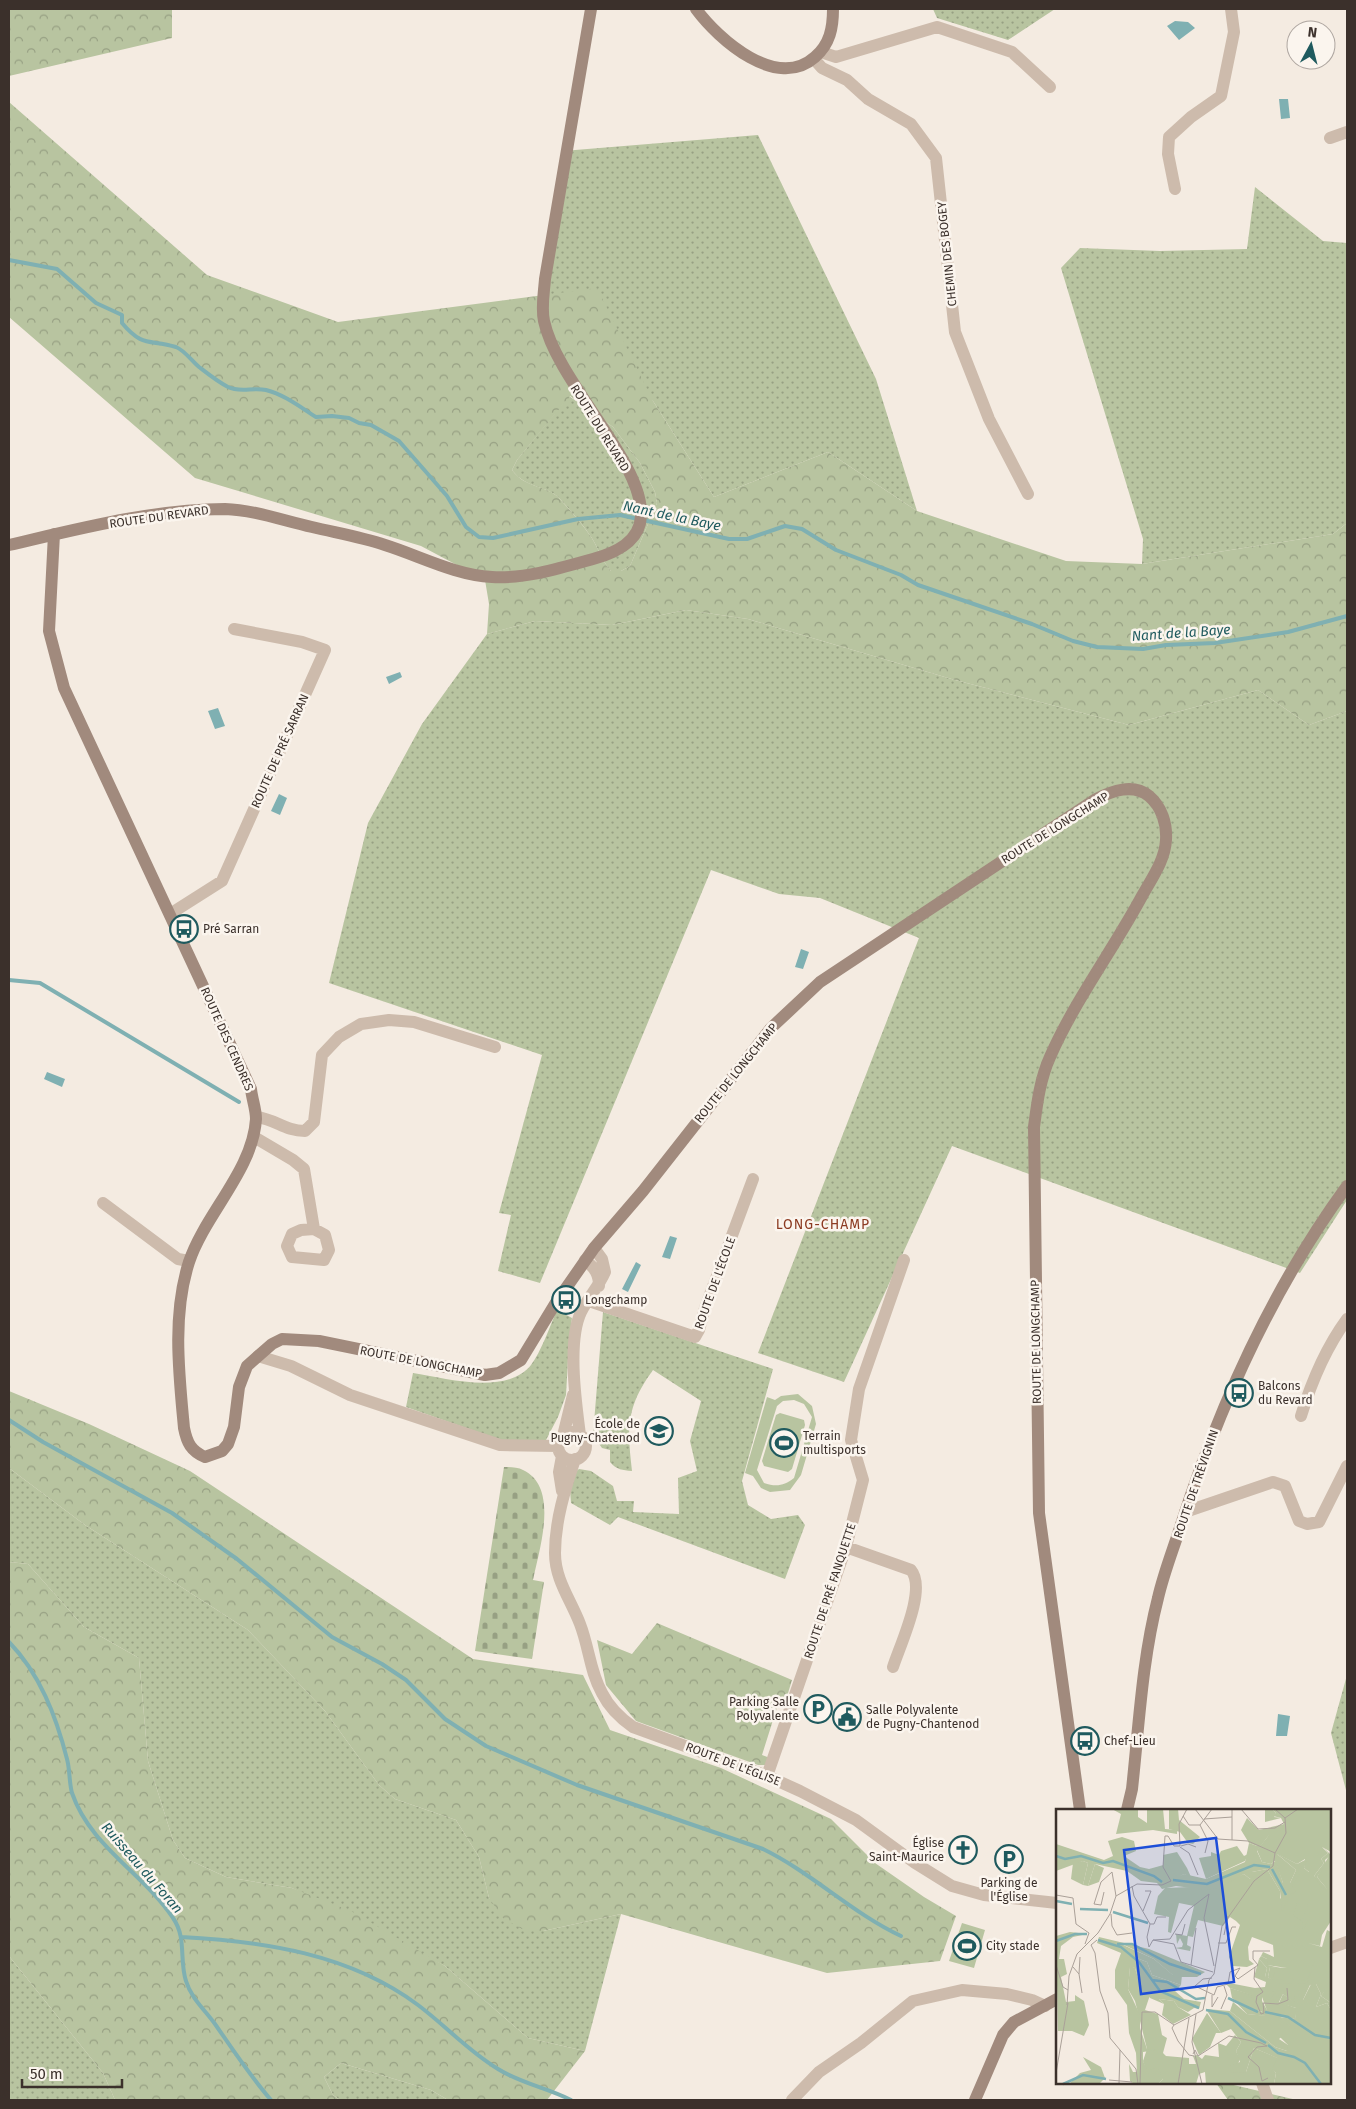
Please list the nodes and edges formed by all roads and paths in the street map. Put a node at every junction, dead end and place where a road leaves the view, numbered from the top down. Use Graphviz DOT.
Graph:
graph roads {
  1 [pos="591,9"];
  2 [pos="696,9"];
  3 [pos="833,9"];
  4 [pos="1231,9"];
  5 [pos="817,55"];
  6 [pos="1050,87"];
  7 [pos="1347,132"];
  8 [pos="1330,138"];
  9 [pos="1175,188"];
  10 [pos="1028,494"];
  11 [pos="54,534"];
  12 [pos="9,545"];
  13 [pos="234,629"];
  14 [pos="170,914"];
  15 [pos="495,1047"];
  16 [pos="256,1117"];
  17 [pos="254,1137"];
  18 [pos="753,1179"];
  19 [pos="1347,1186"];
  20 [pos="103,1203"];
  21 [pos="314,1230"];
  22 [pos="594,1248"];
  23 [pos="585,1260"];
  24 [pos="904,1260"];
  25 [pos="190,1261"];
  26 [pos="598,1286"];
  27 [pos="588,1300"];
  28 [pos="1347,1319"];
  29 [pos="258,1356"];
  30 [pos="574,1390"];
  31 [pos="1301,1416"];
  32 [pos="580,1436"];
  33 [pos="565,1449"];
  34 [pos="1347,1466"];
  35 [pos="1185,1512"];
  36 [pos="846,1547"];
  37 [pos="893,1667"];
  38 [pos="767,1776"];
  39 [pos="1080,1809"];
  40 [pos="1127,1809"];
  41 [pos="1056,1903"];
  42 [pos="1347,1942"];
  43 [pos="1331,1948"];
  44 [pos="1056,2000"];
  45 [pos="1045,2006"];
  46 [pos="1262,2084"];
  47 [pos="791,2100"];
  48 [pos="975,2100"];
  49 [pos="1268,2100"];
  1 -- 11 [label="street, ROUTE DU REVARD"];
  2 -- 5 [label="street"];
  3 -- 5 [label="street"];
  4 -- 9 [label="street"];
  5 -- 6 [label="street"];
  5 -- 10 [label="street, CHEMIN DES BOGEY"];
  7 -- 8 [label="street"];
  11 -- 12 [label="street, ROUTE DU REVARD"];
  11 -- 14 [label="street, ROUTE DES CENDRES"];
  13 -- 14 [label="street, ROUTE DE PRÉ SARRAN"];
  14 -- 16 [label="street, ROUTE DES CENDRES"];
  15 -- 16 [label="street"];
  16 -- 17 [label="street, ROUTE DES CENDRES"];
  17 -- 21 [label="street"];
  17 -- 25 [label="street, ROUTE DES CENDRES"];
  18 -- 27 [label="street, ROUTE DE L'ÉCOLE"];
  19 -- 35 [label="street, ROUTE DE TRÉVIGNIN"];
  20 -- 25 [label="street"];
  22 -- 23 [label="street, ROUTE DE LONGCHAMP"];
  22 -- 26 [label="street"];
  22 -- 39 [label="street, ROUTE DE LONGCHAMP"];
  23 -- 26 [label="street"];
  23 -- 29 [label="street, ROUTE DE LONGCHAMP"];
  24 -- 36 [label="street, ROUTE DE PRÉ FANQUETTE"];
  25 -- 29 [label="street, ROUTE DES CENDRES"];
  26 -- 27 [label="street"];
  27 -- 30 [label="street"];
  28 -- 31 [label="street"];
  29 -- 33 [label="street"];
  30 -- 32 [label="street"];
  30 -- 33 [label="street"];
  32 -- 33 [label="street"];
  32 -- 33 [label="street"];
  33 -- 38 [label="street, ROUTE DE L'ÉGLISE"];
  34 -- 35 [label="street"];
  35 -- 40 [label="street, ROUTE DE TRÉVIGNIN"];
  36 -- 37 [label="street"];
  36 -- 38 [label="street, ROUTE DE PRÉ FANQUETTE"];
  38 -- 41 [label="street, ROUTE DE L'ÉGLISE"];
  42 -- 43 [label="street"];
  44 -- 45 [label="street"];
  45 -- 47 [label="street"];
  45 -- 48 [label="street"];
  46 -- 49 [label="street"];
}
